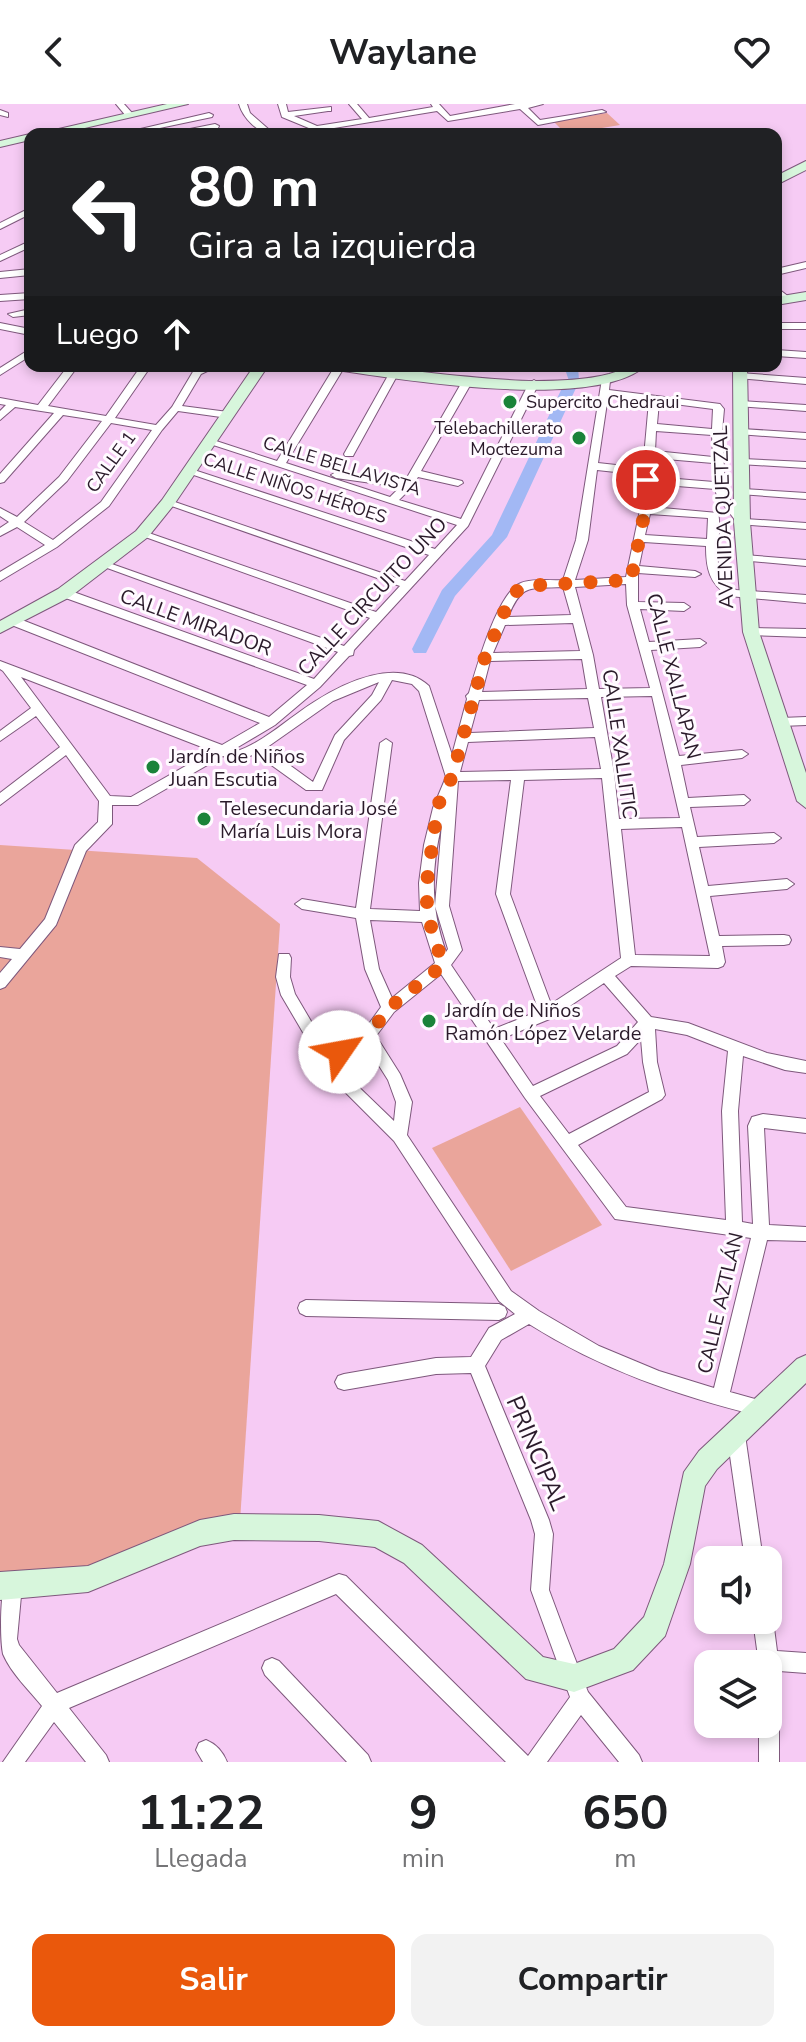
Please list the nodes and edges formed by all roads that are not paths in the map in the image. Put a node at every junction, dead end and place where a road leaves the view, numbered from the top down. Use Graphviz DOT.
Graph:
graph roads {
  1 [pos="182,104"];
  2 [pos="205,104"];
  3 [pos="243,104"];
  4 [pos="282,104"];
  5 [pos="355,104"];
  6 [pos="539,104"];
  7 [pos="520,105"];
  8 [pos="436,106"];
  9 [pos="123,107"];
  10 [pos="328,109"];
  11 [pos="602,112"];
  12 [pos="209,115"];
  13 [pos="285,115"];
  14 [pos="367,120"];
  15 [pos="61,128"];
  16 [pos="150,128"];
  17 [pos="217,128"];
  18 [pos="263,128"];
  19 [pos="314,128"];
  20 [pos="322,128"];
  21 [pos="24,138"];
  22 [pos="0,144"];
  23 [pos="806,165"];
  24 [pos="806,177"];
  25 [pos="782,178"];
  26 [pos="782,189"];
  27 [pos="24,214"];
  28 [pos="0,226"];
  29 [pos="24,247"];
  30 [pos="0,258"];
  31 [pos="806,265"];
  32 [pos="782,271"];
  33 [pos="24,273"];
  34 [pos="0,275"];
  35 [pos="24,296"];
  36 [pos="806,296"];
  37 [pos="782,297"];
  38 [pos="0,298"];
  39 [pos="24,313"];
  40 [pos="13,314"];
  41 [pos="0,326"];
  42 [pos="782,326"];
  43 [pos="806,326"];
  44 [pos="24,331"];
  45 [pos="782,353"];
  46 [pos="806,355"];
  47 [pos="24,356"];
  48 [pos="2,369"];
  49 [pos="68,372"];
  50 [pos="142,372"];
  51 [pos="197,372"];
  52 [pos="255,372"];
  53 [pos="334,372"];
  54 [pos="379,372"];
  55 [pos="628,372"];
  56 [pos="740,372"];
  57 [pos="747,372"];
  58 [pos="393,374"];
  59 [pos="806,381"];
  60 [pos="467,382"];
  61 [pos="534,383"];
  62 [pos="604,386"];
  63 [pos="654,397"];
  64 [pos="0,401"];
  65 [pos="12,404"];
  66 [pos="741,404"];
  67 [pos="41,408"];
  68 [pos="176,408"];
  69 [pos="806,408"];
  70 [pos="60,412"];
  71 [pos="224,414"];
  72 [pos="0,417"];
  73 [pos="107,419"];
  74 [pos="650,427"];
  75 [pos="158,428"];
  76 [pos="717,432"];
  77 [pos="742,432"];
  78 [pos="806,436"];
  79 [pos="209,442"];
  80 [pos="349,454"];
  81 [pos="648,454"];
  82 [pos="717,460"];
  83 [pos="743,462"];
  84 [pos="280,465"];
  85 [pos="806,465"];
  86 [pos="593,466"];
  87 [pos="296,469"];
  88 [pos="190,472"];
  89 [pos="415,473"];
  90 [pos="646,476"];
  91 [pos="0,480"];
  92 [pos="458,483"];
  93 [pos="408,485"];
  94 [pos="720,486"];
  95 [pos="743,492"];
  96 [pos="806,496"];
  97 [pos="393,500"];
  98 [pos="168,503"];
  99 [pos="645,510"];
  100 [pos="0,511"];
  101 [pos="742,522"];
  102 [pos="17,523"];
  103 [pos="464,524"];
  104 [pos="806,526"];
  105 [pos="0,533"];
  106 [pos="142,534"];
  107 [pos="639,538"];
  108 [pos="714,543"];
  109 [pos="53,545"];
  110 [pos="435,553"];
  111 [pos="744,558"];
  112 [pos="806,563"];
  113 [pos="105,565"];
  114 [pos="632,574"];
  115 [pos="695,574"];
  116 [pos="0,577"];
  117 [pos="568,583"];
  118 [pos="407,585"];
  119 [pos="64,593"];
  120 [pos="746,594"];
  121 [pos="806,599"];
  122 [pos="633,605"];
  123 [pos="684,607"];
  124 [pos="378,617"];
  125 [pos="577,619"];
  126 [pos="500,621"];
  127 [pos="7,625"];
  128 [pos="751,632"];
  129 [pos="806,633"];
  130 [pos="700,643"];
  131 [pos="646,646"];
  132 [pos="349,652"];
  133 [pos="587,655"];
  134 [pos="485,657"];
  135 [pos="3,669"];
  136 [pos="388,677"];
  137 [pos="316,684"];
  138 [pos="658,692"];
  139 [pos="594,694"];
  140 [pos="472,696"];
  141 [pos="37,709"];
  142 [pos="806,721"];
  143 [pos="271,722"];
  144 [pos="781,722"];
  145 [pos="601,732"];
  146 [pos="0,737"];
  147 [pos="462,738"];
  148 [pos="386,743"];
  149 [pos="67,748"];
  150 [pos="257,748"];
  151 [pos="225,751"];
  152 [pos="742,754"];
  153 [pos="674,761"];
  154 [pos="801,763"];
  155 [pos="608,773"];
  156 [pos="452,777"];
  157 [pos="518,777"];
  158 [pos="0,800"];
  159 [pos="106,800"];
  160 [pos="744,800"];
  161 [pos="806,801"];
  162 [pos="683,803"];
  163 [pos="689,822"];
  164 [pos="612,824"];
  165 [pos="774,838"];
  166 [pos="693,842"];
  167 [pos="787,884"];
  168 [pos="704,891"];
  169 [pos="302,904"];
  170 [pos="432,908"];
  171 [pos="362,914"];
  172 [pos="784,940"];
  173 [pos="715,941"];
  174 [pos="0,952"];
  175 [pos="25,955"];
  176 [pos="284,958"];
  177 [pos="628,960"];
  178 [pos="443,965"];
  179 [pos="607,977"];
  180 [pos="0,983"];
  181 [pos="389,1008"];
  182 [pos="547,1014"];
  183 [pos="647,1022"];
  184 [pos="368,1036"];
  185 [pos="490,1037"];
  186 [pos="736,1048"];
  187 [pos="340,1052"];
  188 [pos="806,1067"];
  189 [pos="530,1094"];
  190 [pos="806,1126"];
  191 [pos="399,1136"];
  192 [pos="567,1143"];
  193 [pos="734,1228"];
  194 [pos="761,1232"];
  195 [pos="806,1234"];
  196 [pos="502,1304"];
  197 [pos="306,1308"];
  198 [pos="528,1315"];
  199 [pos="495,1334"];
  200 [pos="476,1365"];
  201 [pos="806,1367"];
  202 [pos="344,1382"];
  203 [pos="720,1398"];
  204 [pos="760,1408"];
  205 [pos="736,1435"];
  206 [pos="752,1546"];
  207 [pos="6,1585"];
  208 [pos="782,1661"];
  209 [pos="806,1663"];
  210 [pos="272,1668"];
  211 [pos="578,1688"];
  212 [pos="55,1704"];
  213 [pos="769,1738"];
  214 [pos="13,1762"];
  215 [pos="99,1762"];
  216 [pos="361,1762"];
  217 [pos="520,1762"];
  218 [pos="535,1762"];
  219 [pos="632,1762"];
  220 [pos="769,1762"];
  1 -- 9 [label="street"];
  2 -- 12 [label="street"];
  3 -- 18 [label="street"];
  4 -- 13 [label="street"];
  5 -- 14 [label="street"];
  6 -- 7 [label="street"];
  7 -- 8 [label="street"];
  7 -- 11 [label="street"];
  8 -- 14 [label="street"];
  9 -- 15 [label="street"];
  10 -- 13 [label="street"];
  12 -- 16 [label="street"];
  12 -- 17 [label="street"];
  13 -- 19 [label="street"];
  14 -- 20 [label="street"];
  21 -- 22 [label="street"];
  23 -- 25 [label="street"];
  24 -- 26 [label="street"];
  27 -- 28 [label="street"];
  29 -- 30 [label="street"];
  31 -- 32 [label="street"];
  33 -- 34 [label="street"];
  35 -- 38 [label="street"];
  36 -- 37 [label="street"];
  39 -- 40 [label="street"];
  41 -- 44 [label="street"];
  42 -- 43 [label="street"];
  45 -- 46 [label="street"];
  47 -- 48 [label="street"];
  49 -- 67 [label="street"];
  50 -- 73 [label="street"];
  51 -- 68 [label="street, CALLE 1"];
  52 -- 71 [label="street"];
  53 -- 84 [label="street"];
  54 -- 58 [label="street"];
  55 -- 62 [label="street"];
  56 -- 66 [label="street, AVENIDA QUETZAL"];
  57 -- 59 [label="street"];
  58 -- 60 [label="street"];
  58 -- 80 [label="street"];
  60 -- 61 [label="street"];
  60 -- 89 [label="street"];
  61 -- 62 [label="street"];
  61 -- 103 [label="street, CALLE CIRCUITO UNO"];
  62 -- 63 [label="street"];
  62 -- 86 [label="street"];
  63 -- 74 [label="street, CALLE XALLAPAN"];
  63 -- 76 [label="street"];
  64 -- 65 [label="street"];
  65 -- 67 [label="street"];
  65 -- 72 [label="street"];
  66 -- 69 [label="street"];
  66 -- 77 [label="street, AVENIDA QUETZAL"];
  67 -- 70 [label="street"];
  68 -- 71 [label="street"];
  68 -- 75 [label="street, CALLE 1"];
  70 -- 73 [label="street"];
  70 -- 91 [label="street"];
  71 -- 79 [label="street"];
  73 -- 75 [label="street"];
  73 -- 102 [label="street"];
  74 -- 76 [label="street"];
  74 -- 81 [label="street, CALLE XALLAPAN"];
  75 -- 109 [label="street, CALLE 1"];
  76 -- 82 [label="street"];
  77 -- 78 [label="street"];
  77 -- 83 [label="street, AVENIDA QUETZAL"];
  79 -- 84 [label="street, CALLE BELLAVISTA"];
  79 -- 88 [label="street"];
  81 -- 82 [label="street"];
  81 -- 90 [label="street, CALLE XALLAPAN"];
  82 -- 94 [label="street"];
  83 -- 85 [label="street"];
  83 -- 95 [label="street, AVENIDA QUETZAL"];
  84 -- 87 [label="street, CALLE BELLAVISTA"];
  86 -- 90 [label="street"];
  86 -- 117 [label="street"];
  87 -- 93 [label="street"];
  87 -- 97 [label="street, CALLE BELLAVISTA"];
  88 -- 98 [label="street"];
  88 -- 110 [label="street, CALLE NIÑOS HÉROES"];
  89 -- 92 [label="street"];
  89 -- 93 [label="street"];
  90 -- 94 [label="street"];
  90 -- 99 [label="street, CALLE XALLAPAN"];
  93 -- 97 [label="street"];
  94 -- 101 [label="street"];
  95 -- 96 [label="street"];
  95 -- 101 [label="street, AVENIDA QUETZAL"];
  97 -- 103 [label="street, CALLE BELLAVISTA"];
  98 -- 106 [label="street"];
  98 -- 118 [label="street"];
  99 -- 107 [label="street, CALLE XALLAPAN"];
  99 -- 108 [label="street"];
  100 -- 102 [label="street"];
  101 -- 104 [label="street"];
  101 -- 111 [label="street, AVENIDA QUETZAL"];
  102 -- 105 [label="street"];
  102 -- 109 [label="street"];
  103 -- 110 [label="street, CALLE CIRCUITO UNO"];
  106 -- 113 [label="street"];
  106 -- 124 [label="street"];
  107 -- 108 [label="street"];
  107 -- 114 [label="street, CALLE XALLAPAN"];
  108 -- 120 [label="street"];
  109 -- 116 [label="street, CALLE 1"];
  110 -- 118 [label="street, CALLE CIRCUITO UNO"];
  111 -- 112 [label="street"];
  111 -- 120 [label="street, AVENIDA QUETZAL"];
  113 -- 119 [label="street"];
  113 -- 132 [label="street"];
  114 -- 115 [label="street"];
  114 -- 117 [label="street"];
  114 -- 122 [label="street, CALLE XALLAPAN"];
  117 -- 125 [label="street, CALLE XALLITIC"];
  117 -- 126 [label="street"];
  118 -- 124 [label="street, CALLE CIRCUITO UNO"];
  119 -- 127 [label="street"];
  119 -- 137 [label="street, CALLE MIRADOR"];
  120 -- 121 [label="street"];
  120 -- 128 [label="street, AVENIDA QUETZAL"];
  122 -- 123 [label="street"];
  122 -- 131 [label="street, CALLE XALLAPAN"];
  124 -- 132 [label="street, CALLE CIRCUITO UNO"];
  125 -- 126 [label="street"];
  125 -- 133 [label="street, CALLE XALLITIC"];
  126 -- 134 [label="street"];
  127 -- 143 [label="street"];
  128 -- 129 [label="street"];
  128 -- 144 [label="street, AVENIDA QUETZAL"];
  130 -- 131 [label="street"];
  131 -- 138 [label="street, CALLE XALLAPAN"];
  132 -- 137 [label="street, CALLE CIRCUITO UNO"];
  133 -- 134 [label="street"];
  133 -- 139 [label="street, CALLE XALLITIC"];
  134 -- 140 [label="street"];
  135 -- 141 [label="street"];
  135 -- 151 [label="street"];
  136 -- 150 [label="street"];
  136 -- 150 [label="street"];
  136 -- 156 [label="street"];
  137 -- 143 [label="street, CALLE CIRCUITO UNO"];
  138 -- 139 [label="street"];
  138 -- 153 [label="street, CALLE XALLAPAN"];
  139 -- 140 [label="street"];
  139 -- 145 [label="street, CALLE XALLITIC"];
  140 -- 147 [label="street"];
  141 -- 146 [label="street"];
  141 -- 149 [label="street"];
  142 -- 144 [label="street"];
  143 -- 151 [label="street, CALLE CIRCUITO UNO"];
  144 -- 154 [label="street, AVENIDA QUETZAL"];
  145 -- 147 [label="street"];
  145 -- 155 [label="street, CALLE XALLITIC"];
  147 -- 156 [label="street"];
  148 -- 171 [label="street"];
  149 -- 158 [label="street"];
  149 -- 159 [label="street"];
  150 -- 151 [label="street"];
  151 -- 159 [label="street, CALLE CIRCUITO UNO"];
  152 -- 153 [label="street"];
  153 -- 162 [label="street, CALLE XALLAPAN"];
  154 -- 161 [label="street, AVENIDA QUETZAL"];
  155 -- 157 [label="street"];
  155 -- 164 [label="street, CALLE XALLITIC"];
  156 -- 157 [label="street"];
  156 -- 170 [label="street"];
  157 -- 182 [label="street"];
  159 -- 175 [label="street"];
  160 -- 162 [label="street"];
  162 -- 163 [label="street, CALLE XALLAPAN"];
  163 -- 164 [label="street"];
  163 -- 166 [label="street, CALLE XALLAPAN"];
  164 -- 177 [label="street, CALLE XALLITIC"];
  165 -- 166 [label="street"];
  166 -- 168 [label="street, CALLE XALLAPAN"];
  167 -- 168 [label="street"];
  168 -- 173 [label="street, CALLE XALLAPAN"];
  169 -- 171 [label="street"];
  170 -- 171 [label="street"];
  170 -- 178 [label="street"];
  171 -- 181 [label="street"];
  172 -- 173 [label="street"];
  173 -- 177 [label="street, CALLE XALLAPAN"];
  174 -- 175 [label="street"];
  175 -- 180 [label="street"];
  176 -- 191 [label="street"];
  177 -- 179 [label="street"];
  178 -- 181 [label="street"];
  178 -- 185 [label="street"];
  179 -- 182 [label="street"];
  179 -- 183 [label="street"];
  181 -- 184 [label="street"];
  182 -- 185 [label="street"];
  183 -- 186 [label="street"];
  183 -- 189 [label="street"];
  183 -- 192 [label="street"];
  184 -- 187 [label="street"];
  184 -- 191 [label="street"];
  185 -- 189 [label="street"];
  186 -- 188 [label="street"];
  186 -- 193 [label="street"];
  189 -- 192 [label="street"];
  190 -- 194 [label="street, CALLE AZTLÁN"];
  191 -- 196 [label="street"];
  192 -- 193 [label="street"];
  193 -- 194 [label="street"];
  194 -- 195 [label="street"];
  194 -- 203 [label="street, CALLE AZTLÁN"];
  196 -- 197 [label="street"];
  196 -- 198 [label="street"];
  196 -- 199 [label="street"];
  198 -- 199 [label="street"];
  198 -- 203 [label="street"];
  199 -- 200 [label="street"];
  200 -- 202 [label="street"];
  200 -- 211 [label="street, PRINCIPAL"];
  201 -- 204 [label="street"];
  203 -- 204 [label="street"];
  204 -- 205 [label="street"];
  205 -- 206 [label="street"];
  205 -- 211 [label="street"];
  207 -- 211 [label="street"];
  207 -- 212 [label="street"];
  208 -- 209 [label="street"];
  210 -- 216 [label="street"];
  211 -- 218 [label="street"];
  211 -- 219 [label="street, PRINCIPAL"];
  212 -- 214 [label="street"];
  212 -- 215 [label="street"];
  212 -- 217 [label="street"];
  213 -- 220 [label="street"];
}
